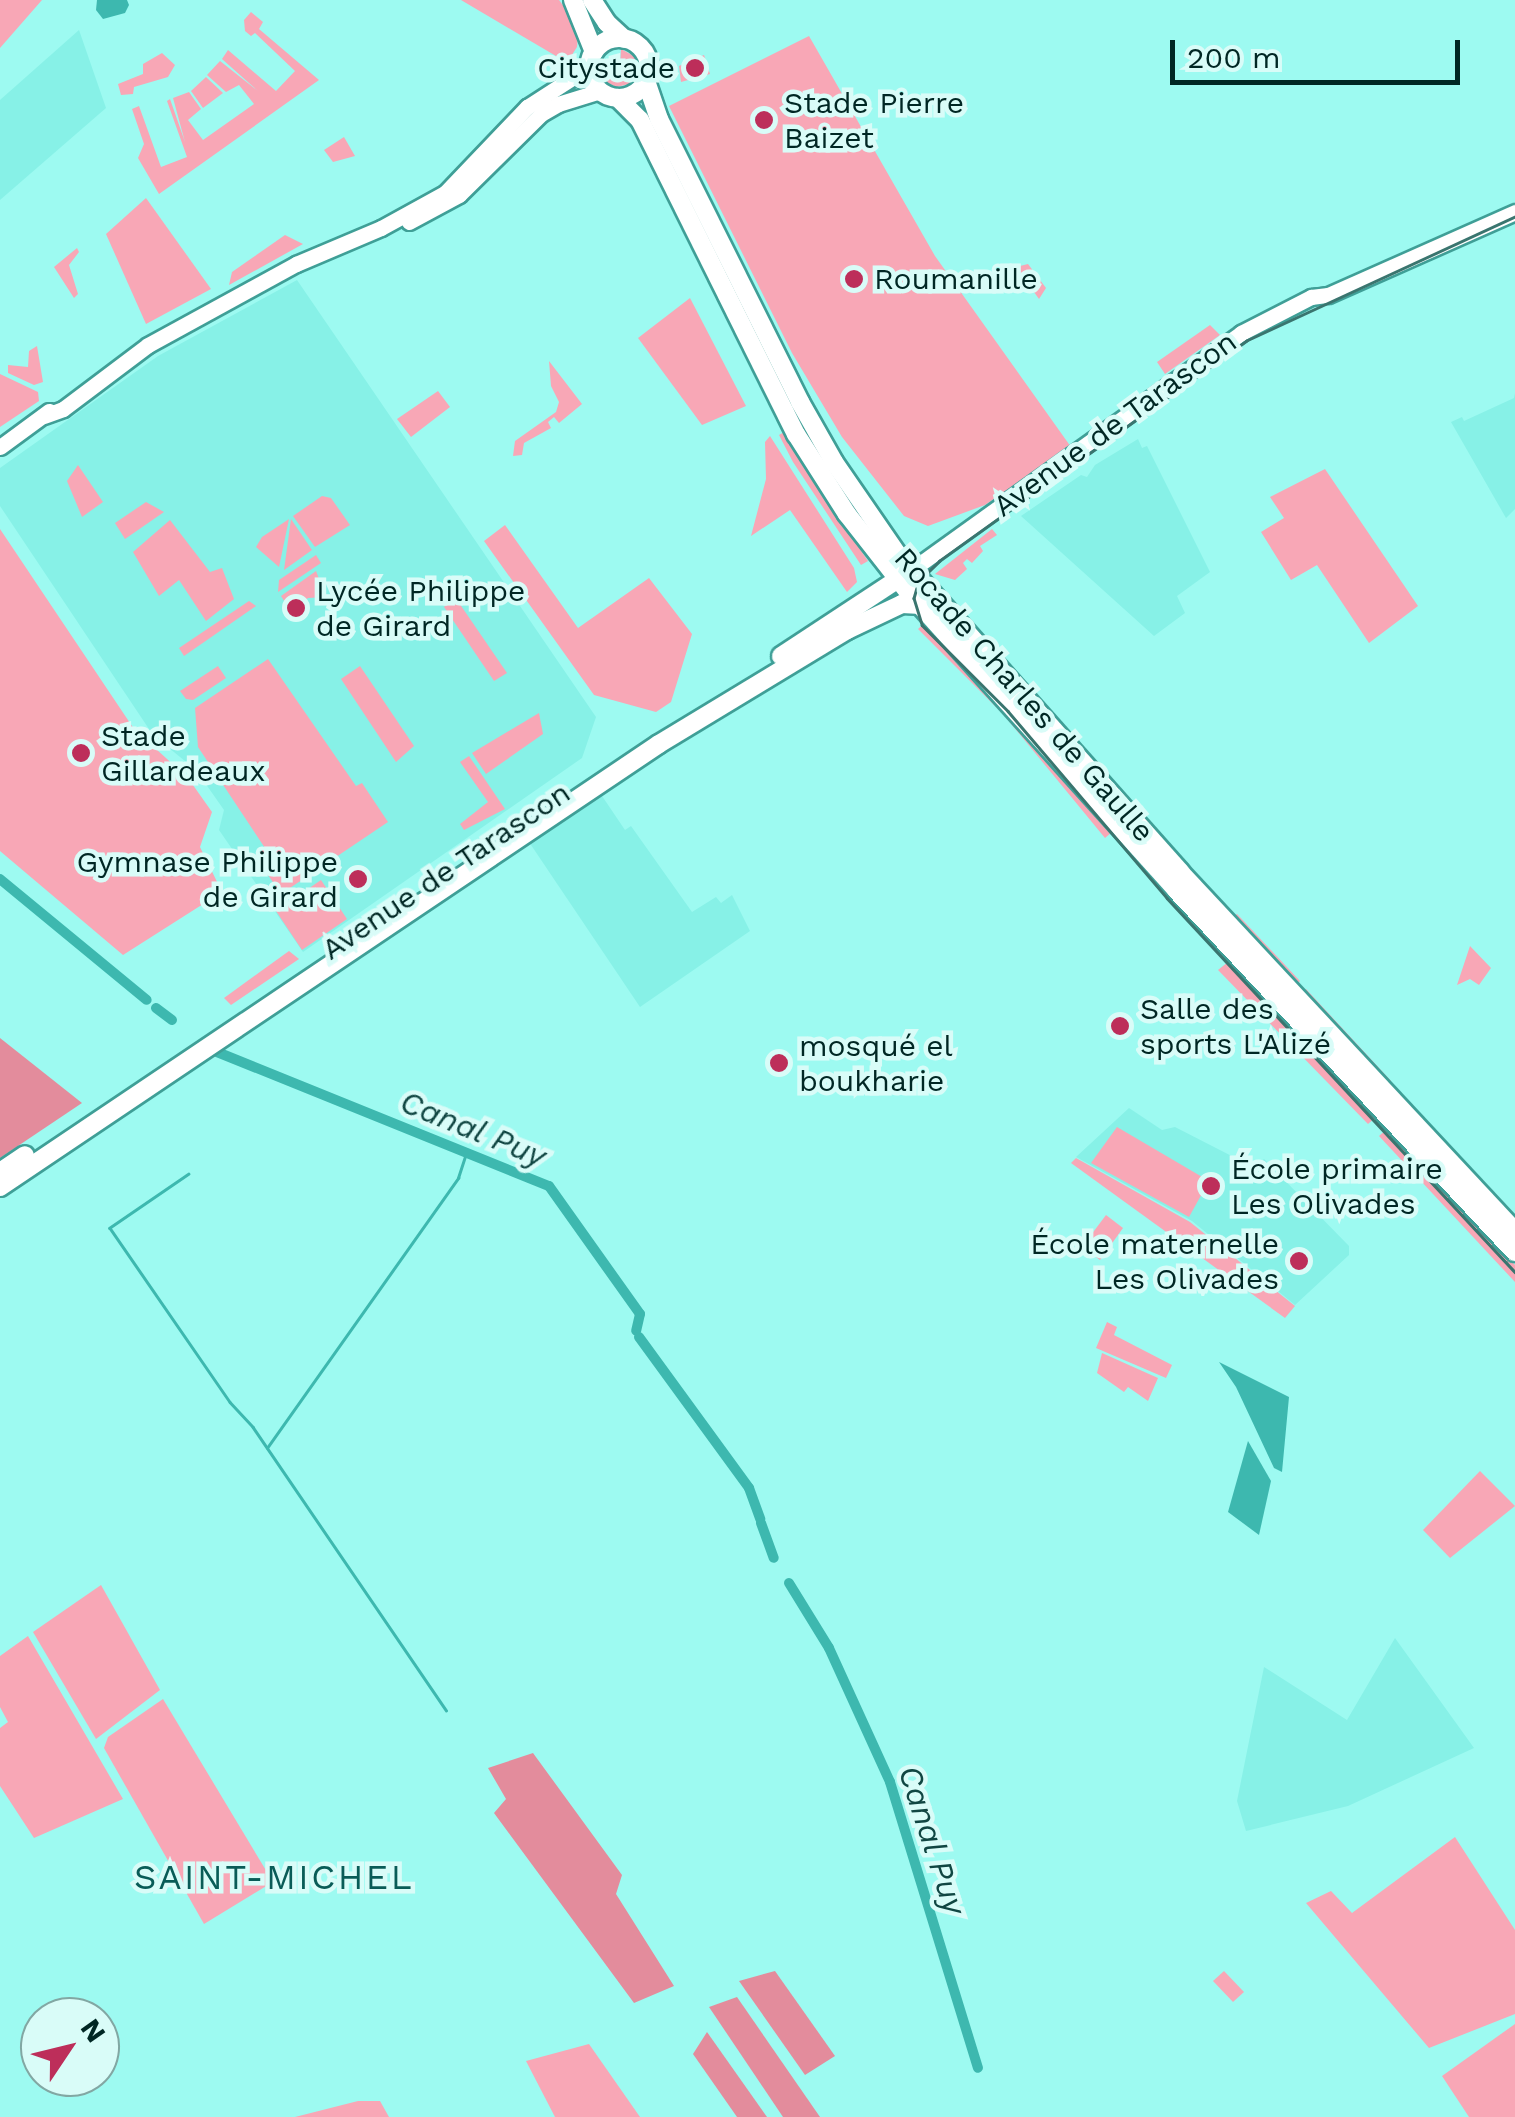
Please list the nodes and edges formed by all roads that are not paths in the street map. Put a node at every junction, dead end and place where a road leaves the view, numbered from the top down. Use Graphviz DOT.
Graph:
graph roads {
  1 [pos="574,0"];
  2 [pos="592,0"];
  3 [pos="624,39"];
  4 [pos="586,66"];
  5 [pos="646,81"];
  6 [pos="600,91"];
  7 [pos="618,98"];
  8 [pos="1515,212"];
  9 [pos="381,228"];
  10 [pos="0,447"];
  11 [pos="847,514"];
  12 [pos="904,576"];
  13 [pos="877,594"];
  14 [pos="929,603"];
  15 [pos="847,630"];
  16 [pos="0,1172"];
  17 [pos="0,1187"];
  18 [pos="1515,1230"];
  19 [pos="1515,1252"];
  1 -- 4 [label="main road"];
  2 -- 3 [label="main road"];
  3 -- 4 [label="main road"];
  3 -- 5 [label="main road"];
  4 -- 6 [label="main road"];
  4 -- 9 [label="street"];
  5 -- 7 [label="main road"];
  5 -- 12 [label="main road, Rocade Charles de Gaulle"];
  6 -- 7 [label="main road"];
  6 -- 9 [label="street"];
  7 -- 11 [label="main road, Rocade Charles de Gaulle"];
  8 -- 12 [label="street, Avenue de Tarascon"];
  9 -- 10 [label="street"];
  11 -- 12 [label="main road, Rocade Charles de Gaulle"];
  11 -- 13 [label="main road, Rocade Charles de Gaulle"];
  12 -- 13 [label="main road, Avenue de Tarascon"];
  12 -- 14 [label="main road, Rocade Charles de Gaulle"];
  12 -- 15 [label="main road, Avenue de Tarascon"];
  13 -- 16 [label="main road, Avenue de Tarascon"];
  14 -- 15 [label="main road, Avenue de Tarascon"];
  14 -- 18 [label="main road, Rocade Charles de Gaulle"];
  14 -- 19 [label="main road, Rocade Charles de Gaulle"];
  15 -- 17 [label="main road, Avenue de Tarascon"];
}
